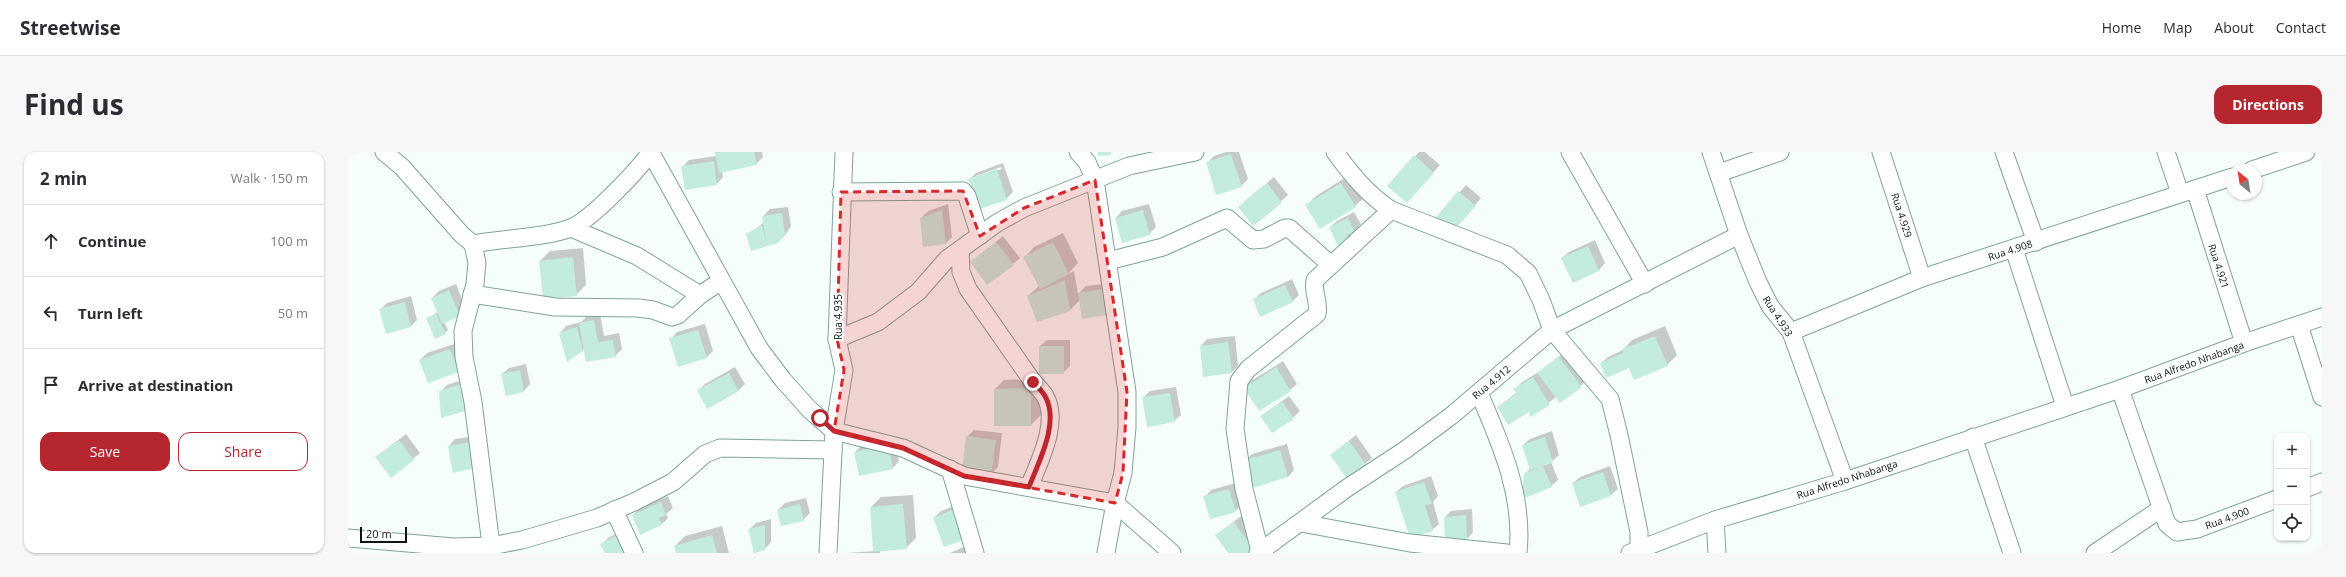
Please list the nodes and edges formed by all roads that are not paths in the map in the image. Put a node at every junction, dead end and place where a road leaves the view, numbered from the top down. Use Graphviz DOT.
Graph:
graph roads {
  1 [pos="384,152"];
  2 [pos="651,152"];
  3 [pos="844,152"];
  4 [pos="1195,152"];
  5 [pos="1335,152"];
  6 [pos="1570,152"];
  7 [pos="1711,152"];
  8 [pos="1780,152"];
  9 [pos="1881,152"];
  10 [pos="2004,152"];
  11 [pos="2166,152"];
  12 [pos="2306,152"];
  13 [pos="1085,155"];
  14 [pos="2262,167"];
  15 [pos="1719,173"];
  16 [pos="2226,179"];
  17 [pos="1095,180"];
  18 [pos="2188,191"];
  19 [pos="841,192"];
  20 [pos="1391,210"];
  21 [pos="571,228"];
  22 [pos="1739,235"];
  23 [pos="980,236"];
  24 [pos="2036,242"];
  25 [pos="473,244"];
  26 [pos="2014,249"];
  27 [pos="960,250"];
  28 [pos="1108,261"];
  29 [pos="1330,265"];
  30 [pos="1922,278"];
  31 [pos="721,282"];
  32 [pos="1645,284"];
  33 [pos="472,294"];
  34 [pos="700,295"];
  35 [pos="2322,317"];
  36 [pos="2299,325"];
  37 [pos="1552,330"];
  38 [pos="1790,332"];
  39 [pos="837,339"];
  40 [pos="2244,343"];
  41 [pos="2120,389"];
  42 [pos="1479,393"];
  43 [pos="2322,397"];
  44 [pos="2065,406"];
  45 [pos="834,431"];
  46 [pos="1973,437"];
  47 [pos="833,450"];
  48 [pos="950,469"];
  49 [pos="1845,481"];
  50 [pos="2322,482"];
  51 [pos="1029,487"];
  52 [pos="2310,487"];
  53 [pos="2274,500"];
  54 [pos="1115,503"];
  55 [pos="2162,508"];
  56 [pos="614,510"];
  57 [pos="1715,520"];
  58 [pos="1301,523"];
  59 [pos="348,538"];
  60 [pos="491,550"];
  61 [pos="1260,552"];
  62 [pos="1634,552"];
  63 [pos="634,553"];
  64 [pos="828,553"];
  65 [pos="975,553"];
  66 [pos="1106,553"];
  67 [pos="1172,553"];
  68 [pos="1507,553"];
  69 [pos="1518,553"];
  70 [pos="1717,553"];
  71 [pos="2012,553"];
  72 [pos="2095,553"];
  1 -- 25 [label="street"];
  2 -- 21 [label="street"];
  2 -- 31 [label="street"];
  3 -- 19 [label="street, Rua 4.935"];
  4 -- 17 [label="street"];
  5 -- 20 [label="street"];
  6 -- 32 [label="street"];
  7 -- 15 [label="street, Rua 4.933"];
  8 -- 15 [label="street"];
  9 -- 30 [label="street, Rua 4.929"];
  10 -- 24 [label="street"];
  11 -- 18 [label="street, Rua 4.921"];
  12 -- 14 [label="street"];
  13 -- 17 [label="street"];
  15 -- 22 [label="street, Rua 4.933"];
  16 -- 18 [label="street, Rua 4.908"];
  17 -- 23 [label="street"];
  17 -- 28 [label="street"];
  18 -- 24 [label="street, Rua 4.908"];
  18 -- 40 [label="street, Rua 4.921"];
  19 -- 23 [label="street"];
  19 -- 39 [label="street, Rua 4.935"];
  20 -- 29 [label="street"];
  20 -- 37 [label="street"];
  21 -- 25 [label="street"];
  21 -- 34 [label="street"];
  22 -- 32 [label="street, Rua 4.912"];
  22 -- 38 [label="street, Rua 4.933"];
  23 -- 27 [label="street"];
  24 -- 26 [label="street, Rua 4.908"];
  25 -- 33 [label="street"];
  26 -- 30 [label="street, Rua 4.908"];
  26 -- 44 [label="street"];
  27 -- 39 [label="street"];
  27 -- 51 [label="street"];
  28 -- 29 [label="street"];
  28 -- 54 [label="street"];
  29 -- 61 [label="street"];
  30 -- 38 [label="street, Rua 4.908"];
  31 -- 34 [label="street"];
  31 -- 45 [label="street"];
  32 -- 37 [label="street, Rua 4.912"];
  33 -- 34 [label="street"];
  33 -- 60 [label="street"];
  35 -- 36 [label="street, Rua Alfredo Nhabanga"];
  36 -- 40 [label="street, Rua Alfredo Nhabanga"];
  36 -- 43 [label="street"];
  37 -- 42 [label="street, Rua 4.912"];
  37 -- 62 [label="street"];
  38 -- 49 [label="street, Rua 4.933"];
  39 -- 45 [label="street, Rua 4.935"];
  40 -- 41 [label="street, Rua Alfredo Nhabanga"];
  41 -- 44 [label="street, Rua Alfredo Nhabanga"];
  41 -- 55 [label="street"];
  42 -- 58 [label="street, Rua 4.912"];
  42 -- 69 [label="street"];
  44 -- 46 [label="street, Rua Alfredo Nhabanga"];
  45 -- 47 [label="street, Rua 4.935"];
  45 -- 48 [label="street"];
  46 -- 49 [label="street, Rua Alfredo Nhabanga"];
  46 -- 71 [label="street"];
  47 -- 56 [label="street"];
  47 -- 64 [label="street, Rua 4.935"];
  48 -- 51 [label="street"];
  48 -- 65 [label="street"];
  49 -- 57 [label="street, Rua Alfredo Nhabanga"];
  50 -- 52 [label="street"];
  51 -- 54 [label="street"];
  53 -- 55 [label="street, Rua 4.900"];
  54 -- 66 [label="street"];
  54 -- 67 [label="street"];
  55 -- 72 [label="street"];
  56 -- 60 [label="street"];
  56 -- 63 [label="street"];
  57 -- 62 [label="street, Rua Alfredo Nhabanga"];
  57 -- 70 [label="street"];
  58 -- 61 [label="street, Rua 4.912"];
  58 -- 68 [label="street"];
  59 -- 60 [label="street"];
}
